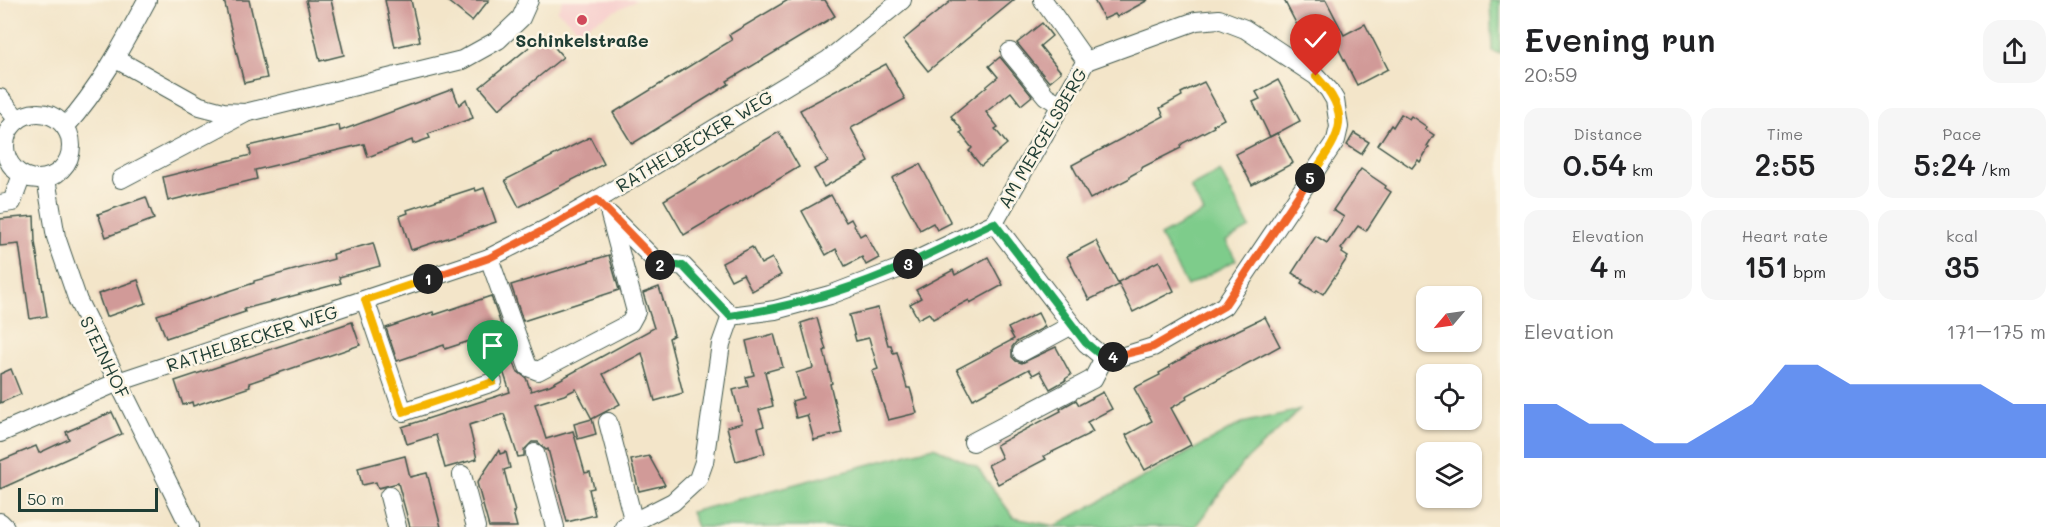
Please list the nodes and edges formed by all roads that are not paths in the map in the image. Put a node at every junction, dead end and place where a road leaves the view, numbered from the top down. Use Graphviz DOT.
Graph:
graph roads {
  1 [pos="147,0"];
  2 [pos="530,0"];
  3 [pos="902,0"];
  4 [pos="1043,0"];
  5 [pos="1010,52"];
  6 [pos="116,59"];
  7 [pos="1086,61"];
  8 [pos="0,98"];
  9 [pos="1061,105"];
  10 [pos="245,113"];
  11 [pos="18,120"];
  12 [pos="65,127"];
  13 [pos="4,162"];
  14 [pos="22,175"];
  15 [pos="46,178"];
  16 [pos="121,179"];
  17 [pos="597,200"];
  18 [pos="0,204"];
  19 [pos="610,215"];
  20 [pos="994,223"];
  21 [pos="489,258"];
  22 [pos="365,300"];
  23 [pos="730,316"];
  24 [pos="1072,325"];
  25 [pos="1023,352"];
  26 [pos="1104,358"];
  27 [pos="117,382"];
  28 [pos="493,382"];
  29 [pos="608,422"];
  30 [pos="0,433"];
  31 [pos="973,442"];
  32 [pos="535,453"];
  33 [pos="462,475"];
  34 [pos="388,496"];
  35 [pos="0,522"];
  36 [pos="629,525"];
  37 [pos="5,527"];
  38 [pos="190,527"];
  39 [pos="396,527"];
  40 [pos="476,527"];
  41 [pos="555,527"];
  1 -- 6 [label="street"];
  2 -- 10 [label="street"];
  3 -- 17 [label="street, RATHELBECKER WEG"];
  4 -- 7 [label="street, AM MERGELSBERG"];
  5 -- 9 [label="street"];
  6 -- 10 [label="street"];
  6 -- 12 [label="street"];
  7 -- 9 [label="street, AM MERGELSBERG"];
  7 -- 26 [label="street"];
  8 -- 11 [label="street"];
  9 -- 20 [label="street, AM MERGELSBERG"];
  10 -- 16 [label="street"];
  11 -- 12 [label="street"];
  11 -- 13 [label="street"];
  12 -- 15 [label="street"];
  13 -- 14 [label="street"];
  14 -- 15 [label="street"];
  14 -- 18 [label="street"];
  15 -- 27 [label="street, STEINHOF"];
  17 -- 19 [label="street"];
  17 -- 21 [label="street, RATHELBECKER WEG"];
  19 -- 21 [label="street"];
  19 -- 23 [label="street"];
  20 -- 23 [label="street, AM MERGELSBERG"];
  20 -- 24 [label="street"];
  21 -- 22 [label="street, RATHELBECKER WEG"];
  22 -- 27 [label="street, RATHELBECKER WEG"];
  22 -- 28 [label="street"];
  23 -- 36 [label="street"];
  24 -- 25 [label="street"];
  24 -- 26 [label="street"];
  26 -- 31 [label="street"];
  27 -- 30 [label="street, RATHELBECKER WEG"];
  27 -- 38 [label="street, STEINHOF"];
  29 -- 36 [label="street"];
  32 -- 41 [label="street"];
  33 -- 40 [label="street"];
  34 -- 39 [label="street"];
  35 -- 37 [label="street"];
}
